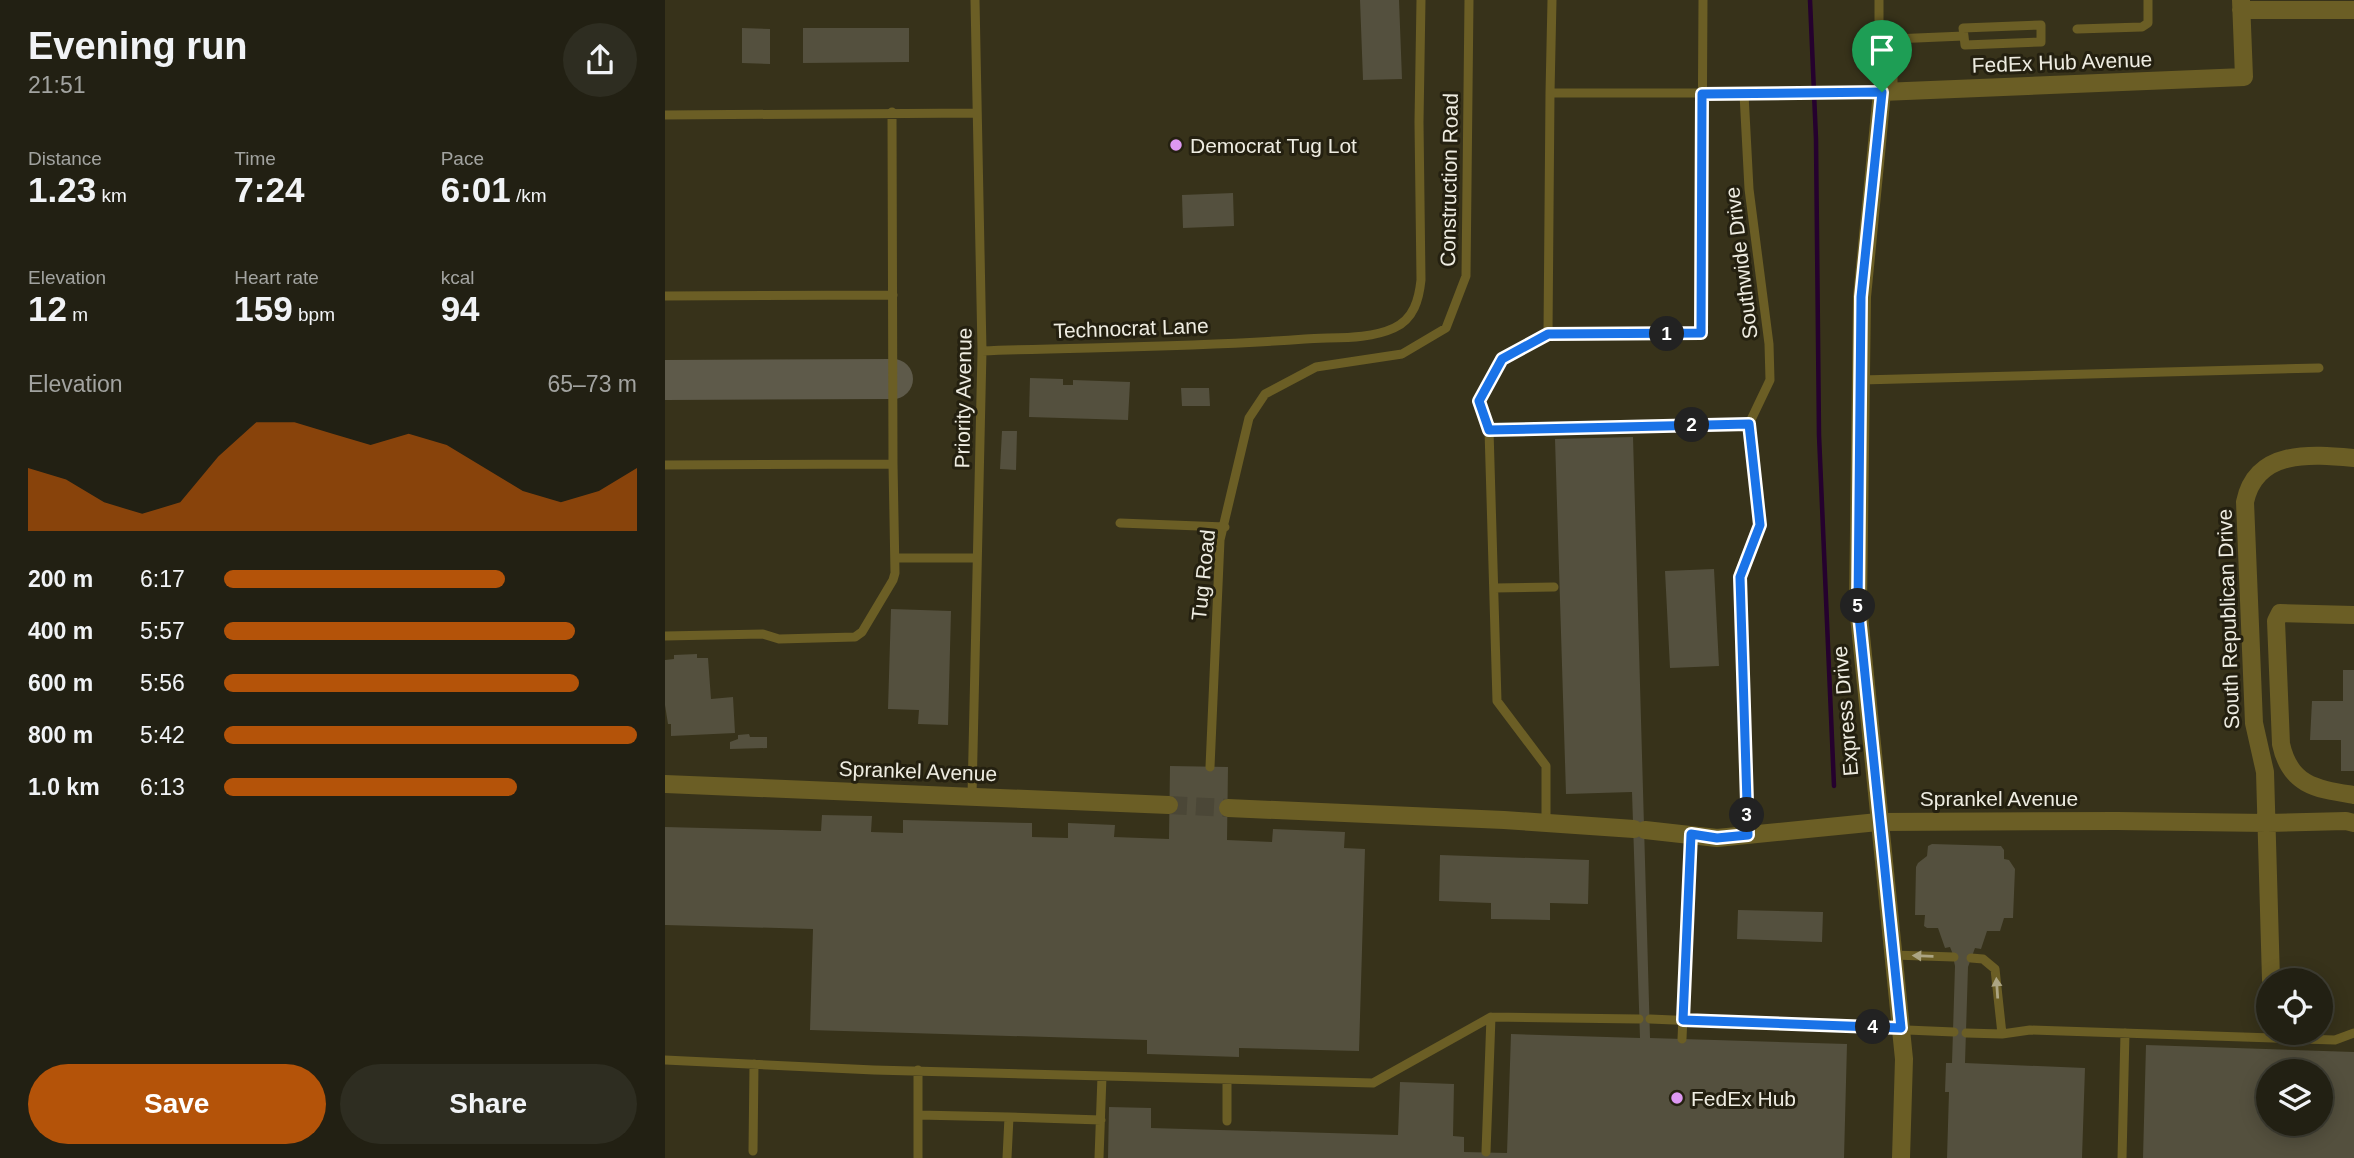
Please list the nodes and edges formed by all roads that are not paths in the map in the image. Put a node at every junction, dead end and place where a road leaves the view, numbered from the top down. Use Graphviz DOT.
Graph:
graph roads {
  1 [pos="975,0"];
  2 [pos="1421,0"];
  3 [pos="1469,0"];
  4 [pos="1552,0"];
  5 [pos="1703,0"];
  6 [pos="1878,0"];
  7 [pos="2148,0"];
  8 [pos="2241,5"];
  9 [pos="2349,12"];
  10 [pos="2077,29"];
  11 [pos="1964,36"];
  12 [pos="1893,39"];
  13 [pos="1887,92"];
  14 [pos="1549,93"];
  15 [pos="1702,94"];
  16 [pos="1744,94"];
  17 [pos="892,112"];
  18 [pos="977,113"];
  19 [pos="665,115"];
  20 [pos="894,295"];
  21 [pos="665,296"];
  22 [pos="1548,334"];
  23 [pos="982,351"];
  24 [pos="2319,368"];
  25 [pos="1861,380"];
  26 [pos="1265,394"];
  27 [pos="1749,424"];
  28 [pos="1489,430"];
  29 [pos="2350,455"];
  30 [pos="894,464"];
  31 [pos="665,465"];
  32 [pos="1120,523"];
  33 [pos="1225,527"];
  34 [pos="895,558"];
  35 [pos="977,558"];
  36 [pos="1554,587"];
  37 [pos="1494,588"];
  38 [pos="2354,615"];
  39 [pos="665,636"];
  40 [pos="1210,767"];
  41 [pos="665,784"];
  42 [pos="2354,794"];
  43 [pos="972,796"];
  44 [pos="1169,805"];
  45 [pos="1228,808"];
  46 [pos="1878,822"];
  47 [pos="1546,823"];
  48 [pos="2267,823"];
  49 [pos="2354,823"];
  50 [pos="1691,834"];
  51 [pos="1748,835"];
  52 [pos="1893,955"];
  53 [pos="1954,957"];
  54 [pos="1971,958"];
  55 [pos="2271,968"];
  56 [pos="1491,1017"];
  57 [pos="1639,1019"];
  58 [pos="1650,1019"];
  59 [pos="1683,1020"];
  60 [pos="1901,1028"];
  61 [pos="1954,1032"];
  62 [pos="1966,1033"];
  63 [pos="2125,1033"];
  64 [pos="2354,1033"];
  65 [pos="2002,1034"];
  66 [pos="2256,1035"];
  67 [pos="1682,1039"];
  68 [pos="2333,1040"];
  69 [pos="665,1060"];
  70 [pos="754,1064"];
  71 [pos="918,1070"];
  72 [pos="1103,1076"];
  73 [pos="1227,1080"];
  74 [pos="918,1115"];
  75 [pos="1009,1116"];
  76 [pos="1101,1120"];
  77 [pos="1227,1121"];
  78 [pos="754,1151"];
  79 [pos="1486,1153"];
  80 [pos="918,1158"];
  81 [pos="1006,1158"];
  82 [pos="1099,1158"];
  83 [pos="1901,1158"];
  84 [pos="2122,1158"];
  1 -- 18 [label="lane, Priority Avenue"];
  2 -- 23 [label="lane, Technocrat Lane"];
  3 -- 26 [label="lane, Construction Road"];
  4 -- 14 [label="lane"];
  5 -- 15 [label="lane"];
  6 -- 12 [label="lane"];
  7 -- 10 [label="lane"];
  8 -- 9 [label="street"];
  8 -- 13 [label="street, FedEx Hub Avenue"];
  11 -- 11 [label="lane"];
  11 -- 12 [label="lane"];
  12 -- 13 [label="lane"];
  13 -- 16 [label="lane"];
  13 -- 25 [label="street, Express Drive"];
  14 -- 15 [label="lane"];
  14 -- 22 [label="lane"];
  15 -- 16 [label="lane"];
  15 -- 22 [label="lane"];
  16 -- 27 [label="lane, Southwide Drive"];
  17 -- 18 [label="lane"];
  17 -- 19 [label="lane"];
  17 -- 20 [label="lane"];
  18 -- 23 [label="lane, Priority Avenue"];
  20 -- 21 [label="lane"];
  20 -- 30 [label="lane"];
  22 -- 28 [label="lane"];
  23 -- 35 [label="lane, Priority Avenue"];
  24 -- 25 [label="lane"];
  25 -- 46 [label="street, Express Drive"];
  26 -- 33 [label="lane, Tug Road"];
  27 -- 28 [label="lane"];
  27 -- 51 [label="lane"];
  28 -- 37 [label="lane"];
  29 -- 48 [label="street, South Republican Drive"];
  30 -- 31 [label="lane"];
  30 -- 34 [label="lane"];
  32 -- 33 [label="lane"];
  33 -- 40 [label="lane, Tug Road"];
  34 -- 35 [label="lane"];
  34 -- 39 [label="lane"];
  35 -- 43 [label="lane, Priority Avenue"];
  36 -- 37 [label="lane"];
  37 -- 47 [label="lane"];
  38 -- 42 [label="street"];
  41 -- 43 [label="street, Sprankel Avenue"];
  43 -- 44 [label="street, Sprankel Avenue"];
  45 -- 47 [label="street, Sprankel Avenue"];
  46 -- 48 [label="street, Sprankel Avenue"];
  46 -- 51 [label="street, Sprankel Avenue"];
  46 -- 52 [label="street, Express Drive"];
  47 -- 50 [label="street, Sprankel Avenue"];
  48 -- 49 [label="street, Sprankel Avenue"];
  48 -- 55 [label="street, South Republican Drive"];
  50 -- 51 [label="street, Sprankel Avenue"];
  50 -- 59 [label="lane"];
  53 -- 52 [label="lane, one-way"];
  52 -- 60 [label="street, Express Drive"];
  65 -- 54 [label="lane, one-way"];
  56 -- 57 [label="lane"];
  56 -- 73 [label="lane"];
  56 -- 79 [label="lane"];
  58 -- 59 [label="lane"];
  59 -- 60 [label="lane"];
  59 -- 67 [label="lane"];
  60 -- 61 [label="lane"];
  60 -- 83 [label="street, Express Drive"];
  62 -- 65 [label="lane"];
  63 -- 65 [label="lane"];
  63 -- 66 [label="lane"];
  63 -- 84 [label="lane"];
  64 -- 68 [label="lane"];
  69 -- 70 [label="lane"];
  70 -- 71 [label="lane"];
  70 -- 78 [label="lane"];
  71 -- 72 [label="lane"];
  71 -- 74 [label="lane"];
  72 -- 73 [label="lane"];
  72 -- 76 [label="lane"];
  73 -- 77 [label="lane"];
  74 -- 75 [label="lane"];
  74 -- 80 [label="lane"];
  75 -- 76 [label="lane"];
  75 -- 81 [label="lane"];
  76 -- 82 [label="lane"];
}
